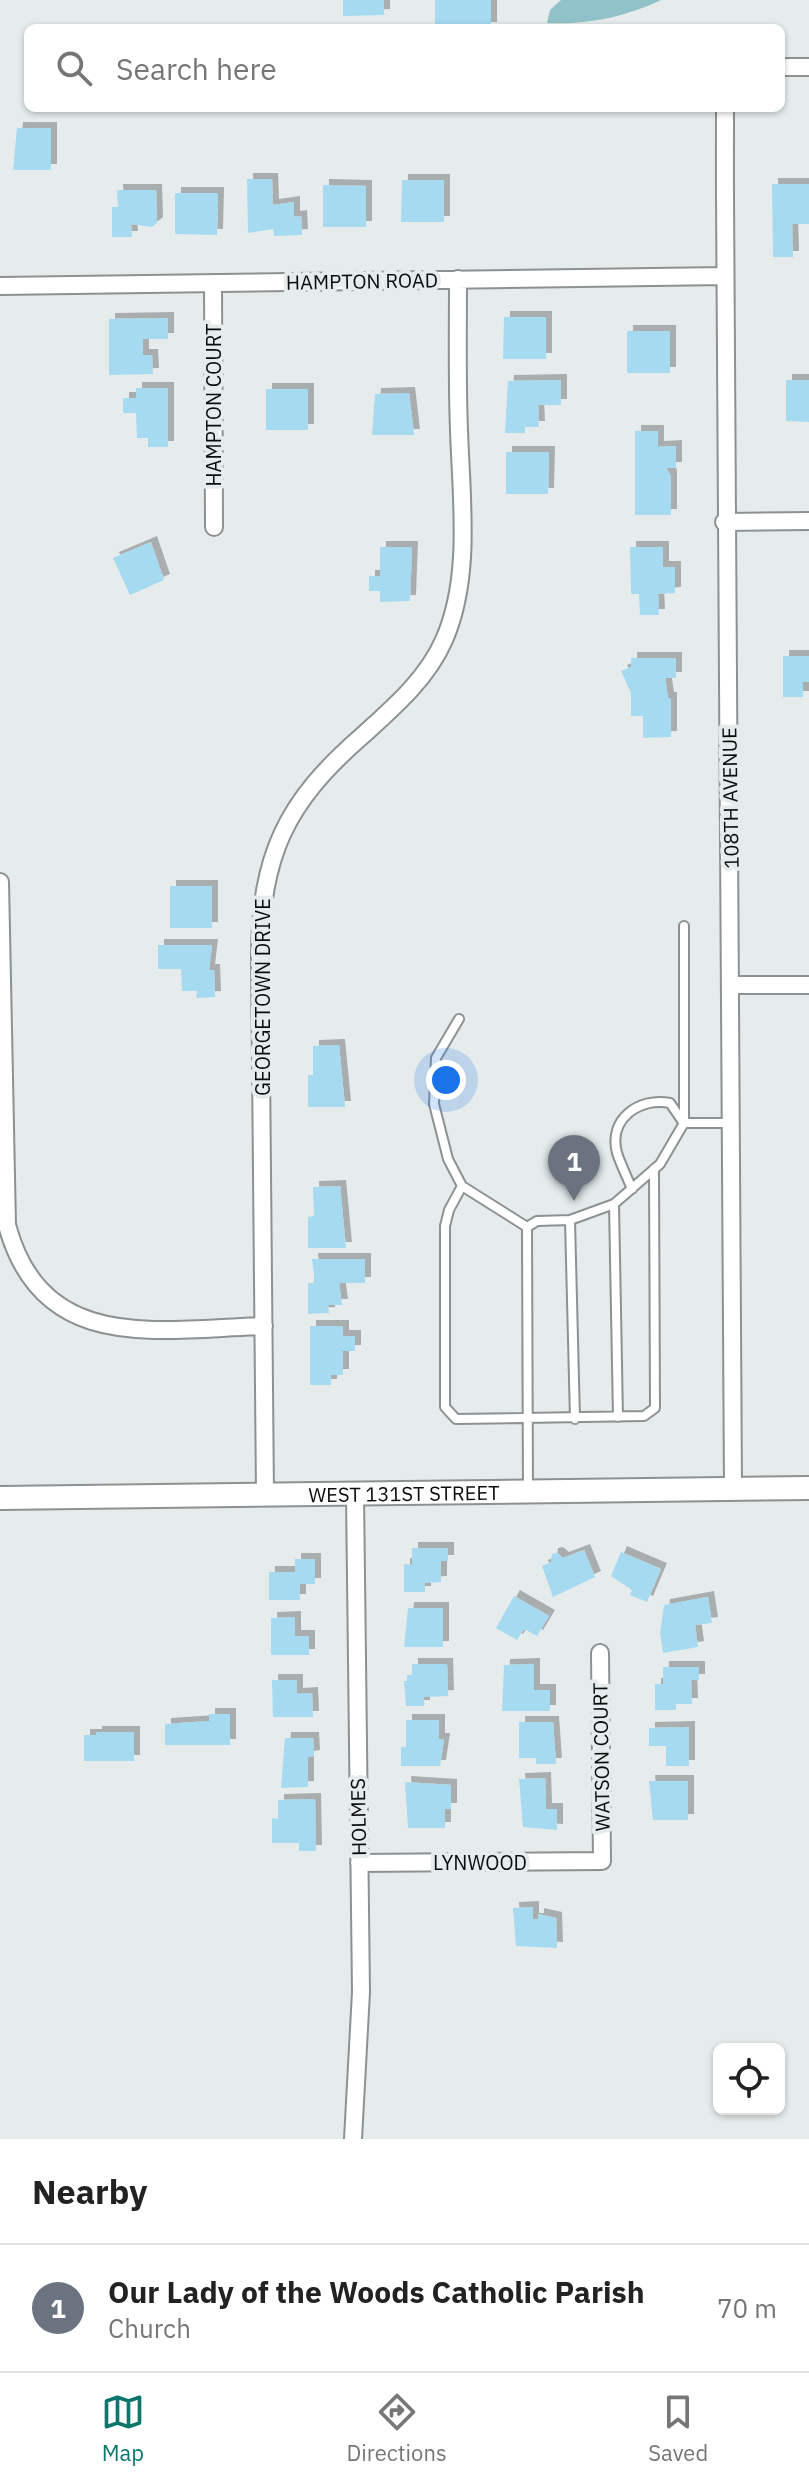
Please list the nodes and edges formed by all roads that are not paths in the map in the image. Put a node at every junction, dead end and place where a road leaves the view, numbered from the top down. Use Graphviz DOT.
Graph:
graph roads {
  1 [pos="785,67"];
  2 [pos="809,67"];
  3 [pos="725,112"];
  4 [pos="725,276"];
  5 [pos="458,279"];
  6 [pos="213,283"];
  7 [pos="0,286"];
  8 [pos="809,521"];
  9 [pos="724,522"];
  10 [pos="214,527"];
  11 [pos="0,882"];
  12 [pos="684,926"];
  13 [pos="733,985"];
  14 [pos="809,985"];
  15 [pos="459,1019"];
  16 [pos="2,1092"];
  17 [pos="684,1123"];
  18 [pos="733,1123"];
  19 [pos="654,1169"];
  20 [pos="462,1186"];
  21 [pos="632,1189"];
  22 [pos="614,1204"];
  23 [pos="570,1220"];
  24 [pos="527,1227"];
  25 [pos="264,1326"];
  26 [pos="618,1417"];
  27 [pos="575,1419"];
  28 [pos="530,1420"];
  29 [pos="733,1488"];
  30 [pos="809,1488"];
  31 [pos="528,1491"];
  32 [pos="355,1494"];
  33 [pos="265,1495"];
  34 [pos="0,1498"];
  35 [pos="600,1653"];
  36 [pos="602,1861"];
  37 [pos="359,1863"];
  38 [pos="353,2139"];
  1 -- 2 [label="street"];
  3 -- 4 [label="street, 108TH AVENUE"];
  4 -- 5 [label="street, HAMPTON ROAD"];
  4 -- 9 [label="street, 108TH AVENUE"];
  5 -- 6 [label="street, HAMPTON ROAD"];
  5 -- 25 [label="street, GEORGETOWN DRIVE"];
  6 -- 7 [label="street, HAMPTON ROAD"];
  6 -- 10 [label="street, HAMPTON COURT"];
  8 -- 9 [label="street"];
  9 -- 13 [label="street, 108TH AVENUE"];
  11 -- 16 [label="street"];
  12 -- 17 [label="lane"];
  13 -- 14 [label="street"];
  13 -- 18 [label="street, 108TH AVENUE"];
  15 -- 20 [label="lane"];
  16 -- 25 [label="street"];
  17 -- 18 [label="lane"];
  17 -- 19 [label="lane"];
  17 -- 21 [label="lane"];
  18 -- 29 [label="street, 108TH AVENUE"];
  19 -- 21 [label="lane"];
  19 -- 26 [label="lane"];
  20 -- 24 [label="lane"];
  20 -- 28 [label="lane"];
  21 -- 22 [label="lane"];
  22 -- 23 [label="lane"];
  22 -- 26 [label="lane"];
  23 -- 24 [label="lane"];
  23 -- 27 [label="lane"];
  24 -- 28 [label="lane"];
  25 -- 33 [label="street, GEORGETOWN DRIVE"];
  26 -- 27 [label="lane"];
  27 -- 28 [label="lane"];
  28 -- 31 [label="lane"];
  29 -- 30 [label="street, WEST 131ST STREET"];
  29 -- 31 [label="street, WEST 131ST STREET"];
  31 -- 32 [label="street, WEST 131ST STREET"];
  32 -- 33 [label="street, WEST 131ST STREET"];
  32 -- 37 [label="street, HOLMES"];
  33 -- 34 [label="street, WEST 131ST STREET"];
  35 -- 36 [label="street, WATSON COURT"];
  36 -- 37 [label="street, LYNWOOD"];
  37 -- 38 [label="street, HOLMES"];
}
